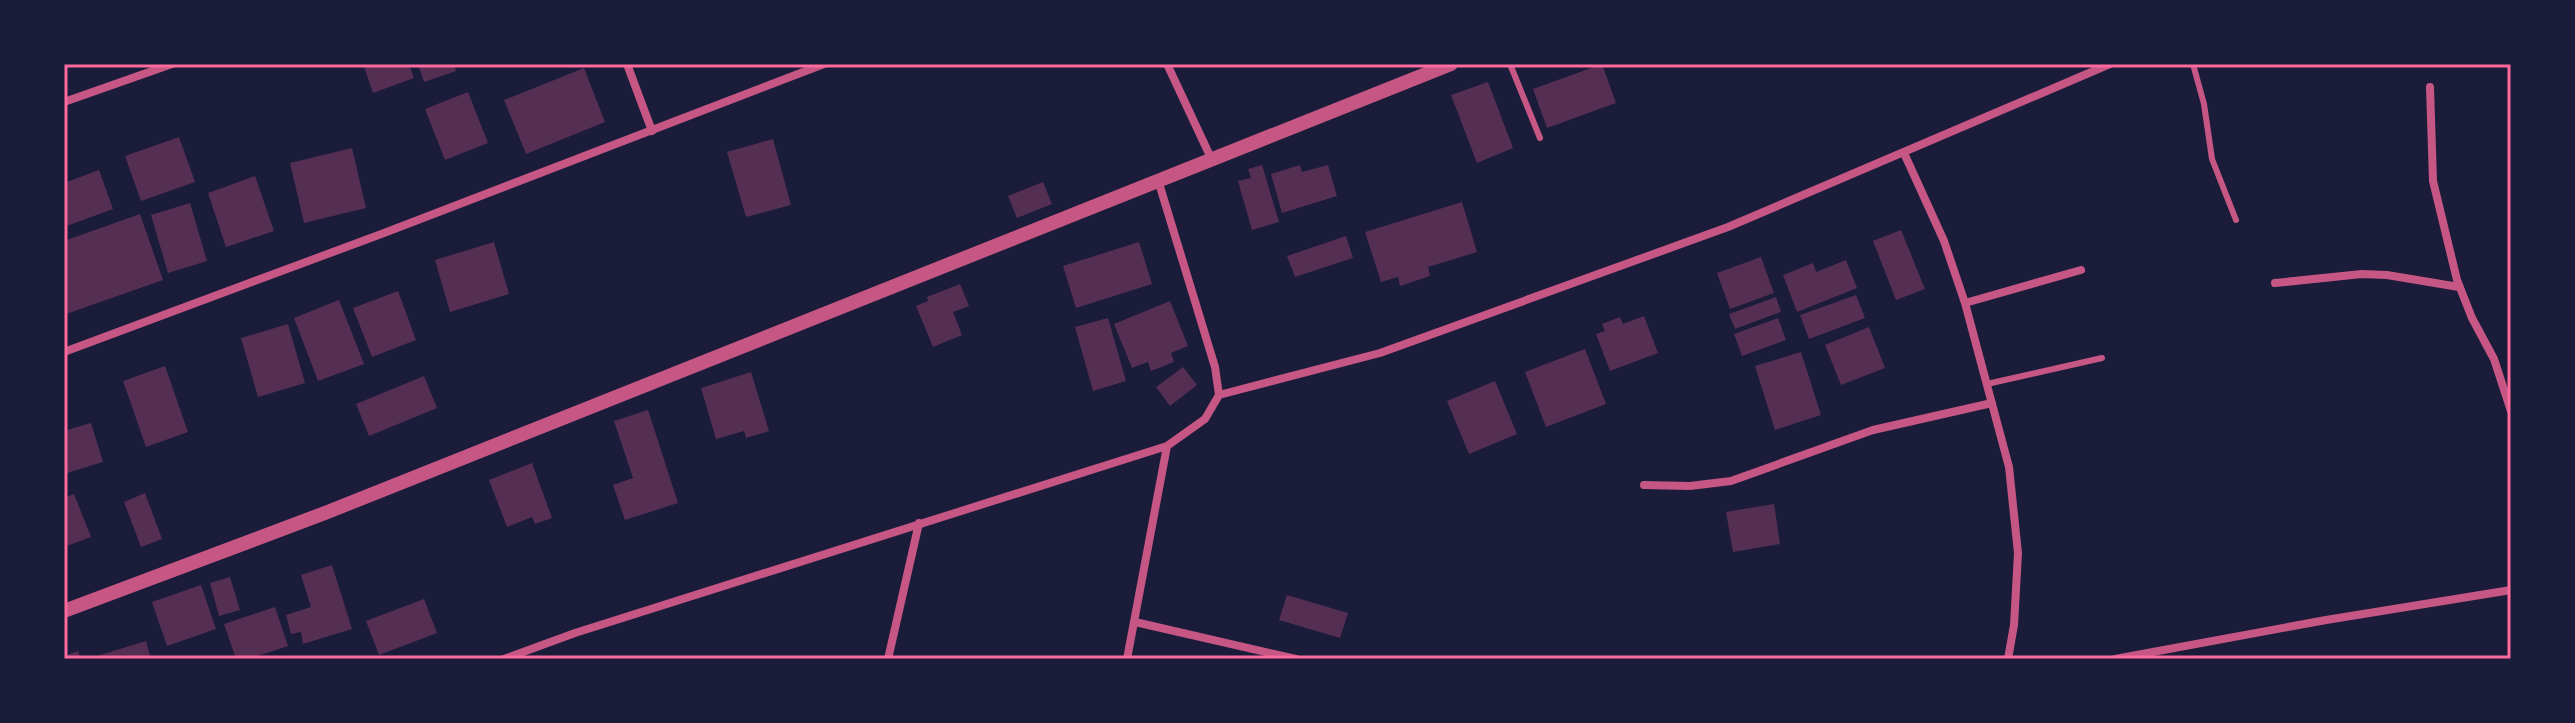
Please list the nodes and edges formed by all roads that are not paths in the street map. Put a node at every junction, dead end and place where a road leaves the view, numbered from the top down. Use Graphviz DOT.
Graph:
graph roads {
  1 [pos="172,64"];
  2 [pos="627,64"];
  3 [pos="824,64"];
  4 [pos="1167,64"];
  5 [pos="1451,64"];
  6 [pos="1510,64"];
  7 [pos="2110,64"];
  8 [pos="2193,64"];
  9 [pos="2430,87"];
  10 [pos="64,102"];
  11 [pos="652,131"];
  12 [pos="1540,138"];
  13 [pos="1904,153"];
  14 [pos="1211,158"];
  15 [pos="1157,180"];
  16 [pos="2236,220"];
  17 [pos="2081,270"];
  18 [pos="2275,283"];
  19 [pos="2459,287"];
  20 [pos="1965,303"];
  21 [pos="64,352"];
  22 [pos="2102,358"];
  23 [pos="1987,384"];
  24 [pos="1219,395"];
  25 [pos="1992,403"];
  26 [pos="2511,411"];
  27 [pos="1167,446"];
  28 [pos="1644,485"];
  29 [pos="919,523"];
  30 [pos="2511,590"];
  31 [pos="64,611"];
  32 [pos="1135,622"];
  33 [pos="504,659"];
  34 [pos="888,659"];
  35 [pos="1127,659"];
  36 [pos="1296,659"];
  37 [pos="2008,659"];
  38 [pos="2115,659"];
  1 -- 10 [label="street"];
  2 -- 11 [label="street"];
  3 -- 11 [label="street"];
  4 -- 14 [label="street"];
  5 -- 14 [label="street"];
  6 -- 12 [label="lane"];
  7 -- 13 [label="street"];
  8 -- 16 [label="lane"];
  9 -- 19 [label="street"];
  11 -- 21 [label="street"];
  13 -- 20 [label="street"];
  13 -- 24 [label="street"];
  14 -- 15 [label="street"];
  15 -- 24 [label="street"];
  15 -- 31 [label="street"];
  17 -- 20 [label="street"];
  18 -- 19 [label="street"];
  19 -- 26 [label="street"];
  20 -- 23 [label="street"];
  22 -- 23 [label="lane"];
  23 -- 25 [label="street"];
  24 -- 27 [label="street"];
  25 -- 28 [label="street"];
  25 -- 37 [label="street"];
  27 -- 29 [label="street"];
  27 -- 32 [label="street"];
  29 -- 33 [label="street"];
  29 -- 34 [label="street"];
  30 -- 38 [label="street"];
  32 -- 35 [label="street"];
  32 -- 36 [label="street"];
}
